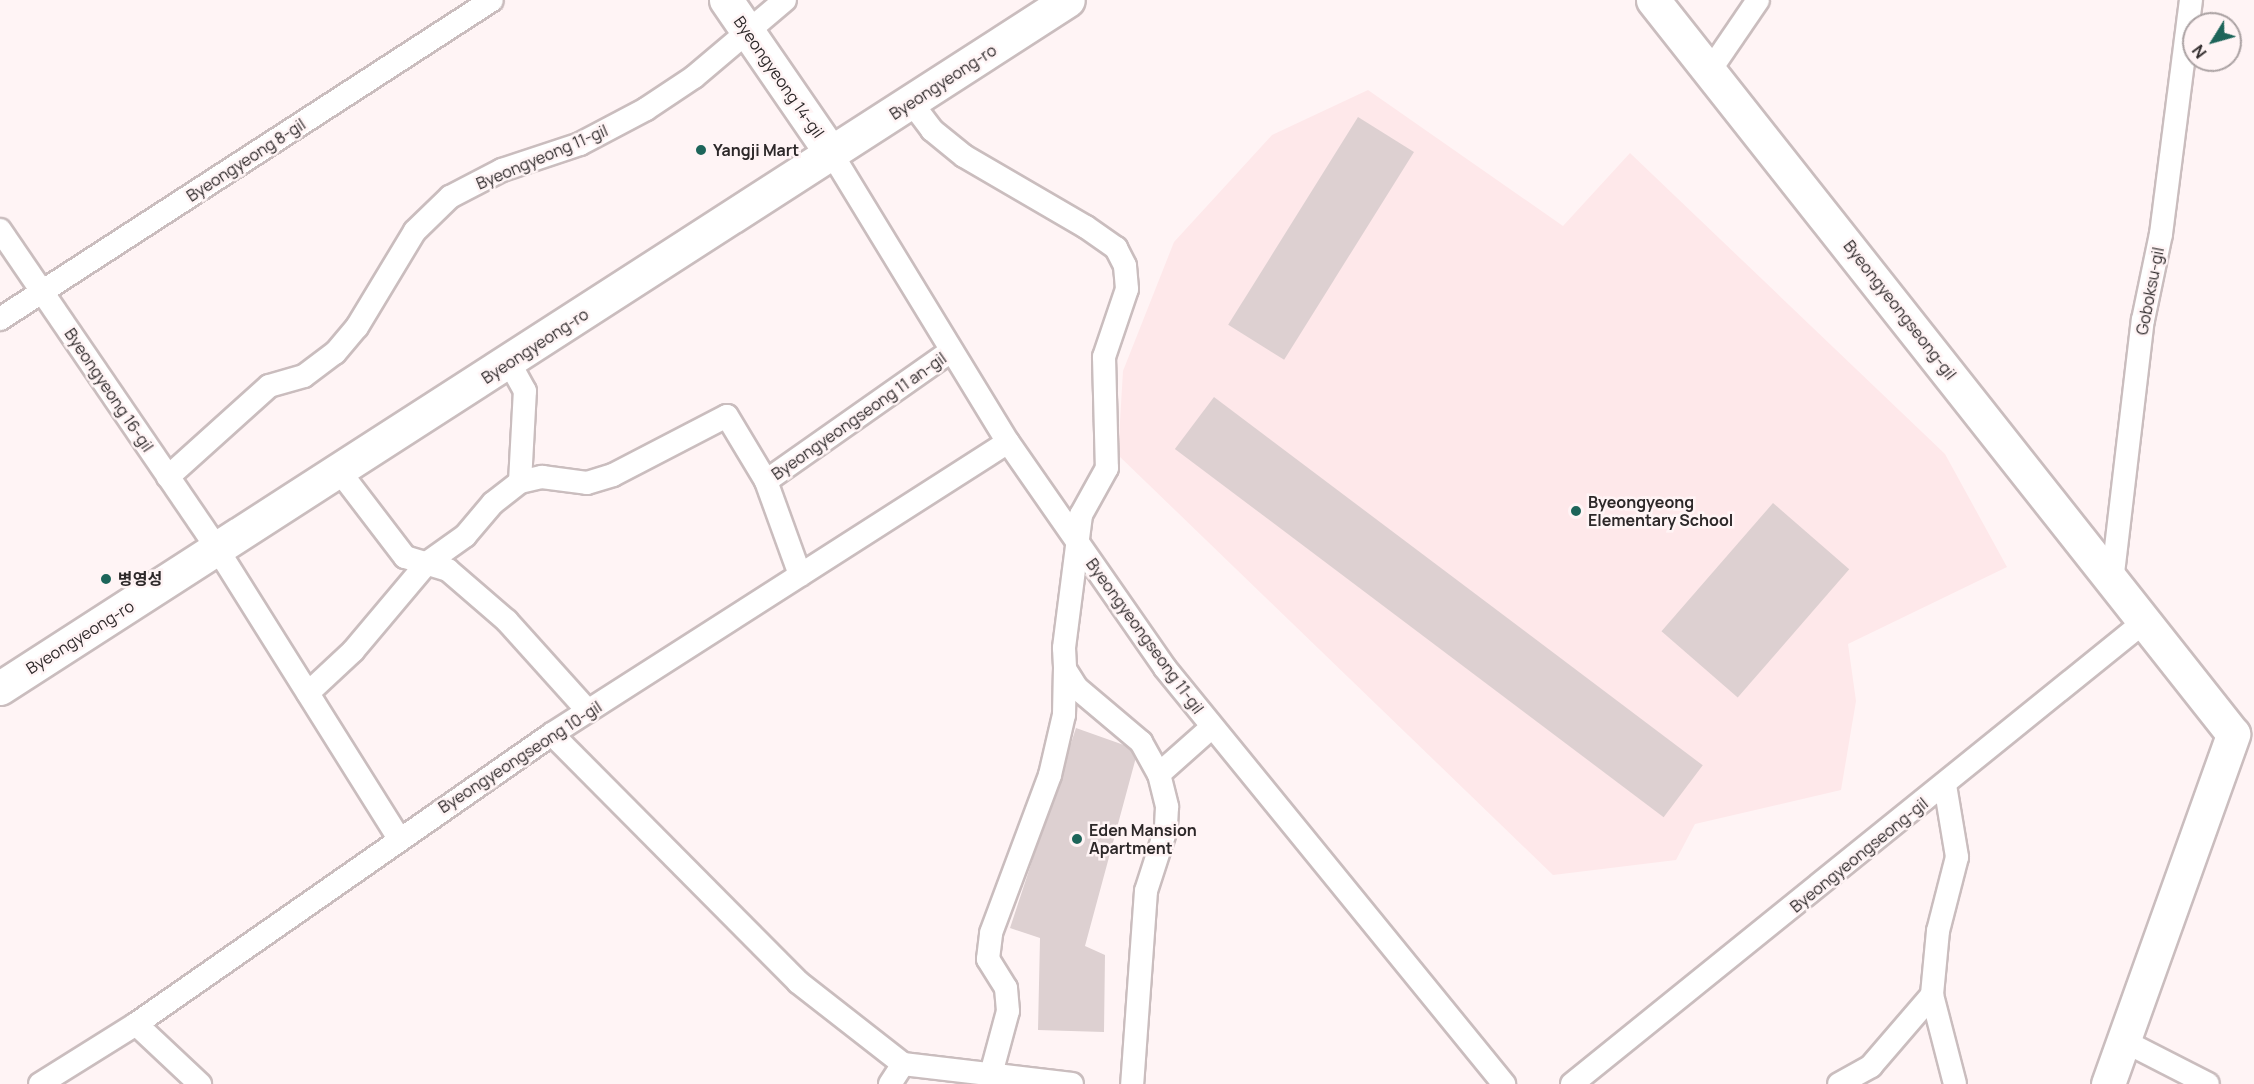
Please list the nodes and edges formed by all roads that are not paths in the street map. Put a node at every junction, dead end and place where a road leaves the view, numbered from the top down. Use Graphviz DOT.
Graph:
graph roads {
  1 [pos="492,0"];
  2 [pos="726,0"];
  3 [pos="784,0"];
  4 [pos="1068,0"];
  5 [pos="1653,0"];
  6 [pos="1758,0"];
  7 [pos="2191,0"];
  8 [pos="746,29"];
  9 [pos="1711,69"];
  10 [pos="911,102"];
  11 [pos="832,154"];
  12 [pos="0,230"];
  13 [pos="42,293"];
  14 [pos="0,319"];
  15 [pos="951,351"];
  16 [pos="509,362"];
  17 [pos="1008,442"];
  18 [pos="340,472"];
  19 [pos="168,477"];
  20 [pos="766,481"];
  21 [pos="520,482"];
  22 [pos="1075,539"];
  23 [pos="218,550"];
  24 [pos="427,563"];
  25 [pos="800,575"];
  26 [pos="2112,582"];
  27 [pos="2144,622"];
  28 [pos="1065,669"];
  29 [pos="2,688"];
  30 [pos="308,693"];
  31 [pos="588,711"];
  32 [pos="2244,726"];
  33 [pos="1212,727"];
  34 [pos="552,734"];
  35 [pos="1159,774"];
  36 [pos="1945,785"];
  37 [pos="398,837"];
  38 [pos="1932,995"];
  39 [pos="136,1024"];
  40 [pos="2124,1041"];
  41 [pos="903,1064"];
  42 [pos="991,1074"];
  43 [pos="40,1084"];
  44 [pos="200,1084"];
  45 [pos="890,1084"];
  46 [pos="1072,1084"];
  47 [pos="1132,1084"];
  48 [pos="1504,1084"];
  49 [pos="1572,1084"];
  50 [pos="1839,1084"];
  51 [pos="1955,1084"];
  52 [pos="2108,1084"];
  53 [pos="2208,1084"];
  1 -- 13 [label="lane, Byeongyeong 8-gil"];
  2 -- 8 [label="street, Byeongyeong 14-gil"];
  3 -- 8 [label="lane, Byeongyeong 11-gil"];
  4 -- 10 [label="street, Byeongyeong-ro"];
  5 -- 9 [label="street, Byeongyeongseong-gil"];
  6 -- 9 [label="lane"];
  7 -- 26 [label="lane, Goboksu-gil"];
  8 -- 11 [label="street, Byeongyeong 14-gil"];
  8 -- 19 [label="lane, Byeongyeong 11-gil"];
  9 -- 26 [label="street, Byeongyeongseong-gil"];
  10 -- 11 [label="street, Byeongyeong-ro"];
  10 -- 22 [label="lane"];
  11 -- 15 [label="lane, Byeongyeongseong 11-gil"];
  11 -- 16 [label="street, Byeongyeong-ro"];
  12 -- 13 [label="lane, Byeongyeong 16-gil"];
  13 -- 14 [label="lane, Byeongyeong 8-gil"];
  13 -- 19 [label="lane, Byeongyeong 16-gil"];
  15 -- 17 [label="lane, Byeongyeongseong 11-gil"];
  15 -- 20 [label="lane, Byeongyeongseong 11 an-gil"];
  16 -- 18 [label="street, Byeongyeong-ro"];
  16 -- 21 [label="lane"];
  17 -- 22 [label="lane, Byeongyeongseong 11-gil"];
  17 -- 25 [label="lane, Byeongyeongseong 10-gil"];
  18 -- 23 [label="street, Byeongyeong-ro"];
  18 -- 24 [label="lane"];
  19 -- 23 [label="lane, Byeongyeong 16-gil"];
  20 -- 21 [label="lane, Byeongyeongseong 11 an-gil"];
  20 -- 25 [label="lane, Byeongyeongseong 11 an-gil"];
  21 -- 24 [label="lane"];
  22 -- 28 [label="lane"];
  22 -- 33 [label="lane, Byeongyeongseong 11-gil"];
  23 -- 29 [label="street, Byeongyeong-ro"];
  23 -- 30 [label="lane, Byeongyeong 16-gil"];
  24 -- 30 [label="lane"];
  24 -- 31 [label="lane"];
  25 -- 31 [label="lane, Byeongyeongseong 10-gil"];
  26 -- 27 [label="street, Byeongyeongseong-gil"];
  27 -- 32 [label="street, Byeongyeongseong-gil"];
  27 -- 36 [label="lane, Byeongyeongseong-gil"];
  28 -- 35 [label="lane"];
  28 -- 42 [label="lane"];
  30 -- 37 [label="lane, Byeongyeong 16-gil"];
  31 -- 34 [label="lane, Byeongyeongseong 10-gil"];
  32 -- 40 [label="street, Byeongyeongseong-gil"];
  33 -- 35 [label="lane"];
  33 -- 48 [label="lane, Byeongyeongseong 11-gil"];
  34 -- 37 [label="lane, Byeongyeongseong 10-gil"];
  34 -- 41 [label="lane"];
  35 -- 47 [label="lane"];
  36 -- 38 [label="lane"];
  36 -- 49 [label="lane, Byeongyeongseong-gil"];
  37 -- 39 [label="lane, Byeongyeongseong 10-gil"];
  38 -- 50 [label="lane"];
  38 -- 51 [label="lane"];
  39 -- 43 [label="lane, Byeongyeongseong 10-gil"];
  39 -- 44 [label="lane"];
  40 -- 52 [label="street, Byeongyeongseong-gil"];
  40 -- 53 [label="lane"];
  41 -- 42 [label="lane"];
  41 -- 45 [label="lane"];
  42 -- 46 [label="lane"];
}
